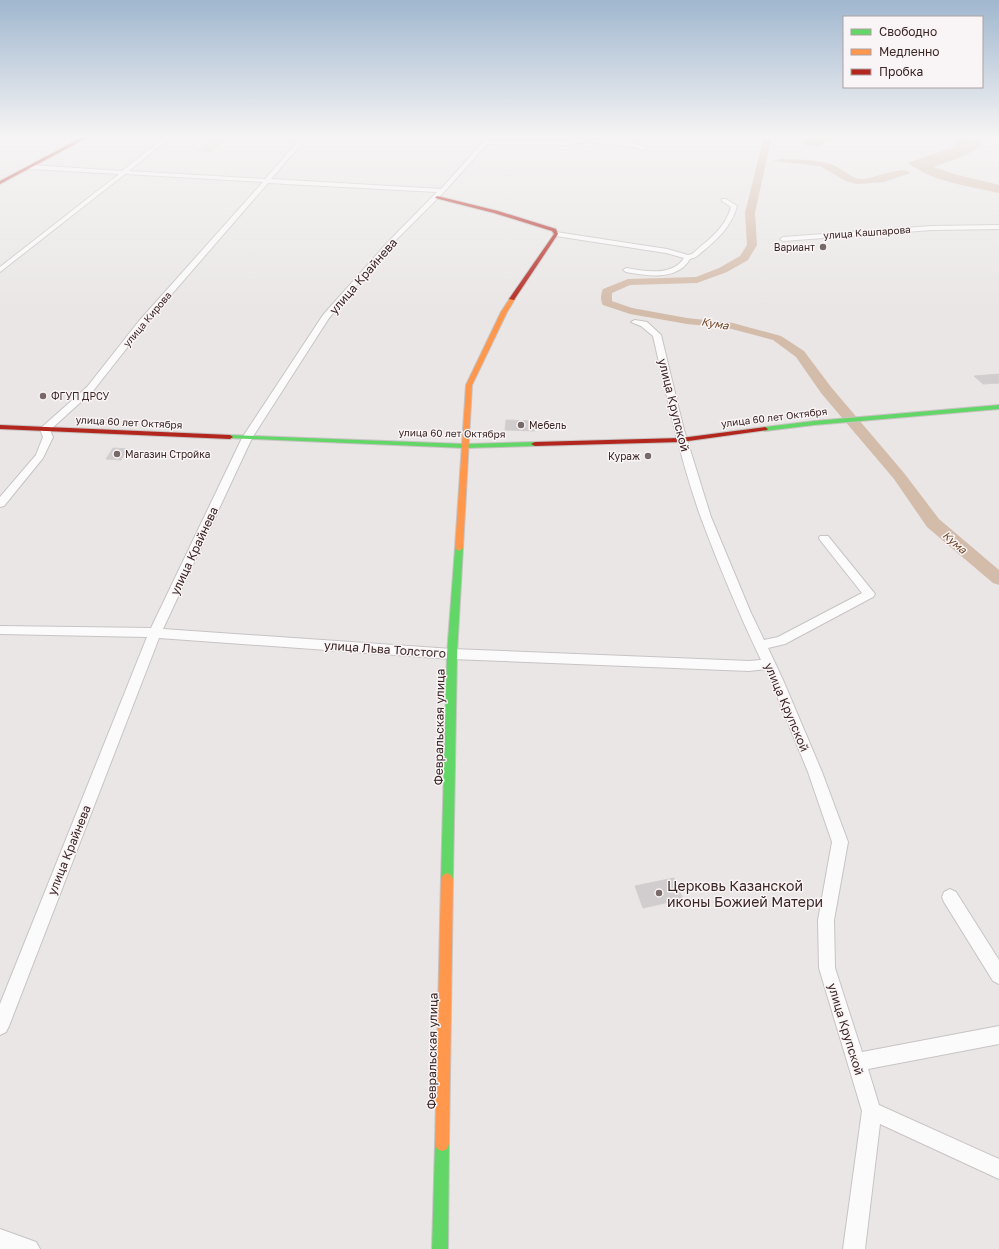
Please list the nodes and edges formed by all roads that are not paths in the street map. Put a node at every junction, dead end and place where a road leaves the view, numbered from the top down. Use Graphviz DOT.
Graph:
graph roads {
  1 [pos="96,193"];
  2 [pos="255,193"];
  3 [pos="430,193"];
  4 [pos="439,194"];
  5 [pos="724,200"];
  6 [pos="999,227"];
  7 [pos="555,232"];
  8 [pos="783,239"];
  9 [pos="688,257"];
  10 [pos="0,270"];
  11 [pos="626,270"];
  12 [pos="635,322"];
  13 [pos="999,407"];
  14 [pos="0,427"];
  15 [pos="45,429"];
  16 [pos="247,438"];
  17 [pos="681,440"];
  18 [pos="465,446"];
  19 [pos="0,504"];
  20 [pos="824,538"];
  21 [pos="0,630"];
  22 [pos="155,633"];
  23 [pos="760,645"];
  24 [pos="452,654"];
  25 [pos="769,664"];
  26 [pos="950,897"];
  27 [pos="999,975"];
  28 [pos="0,1026"];
  29 [pos="999,1035"];
  30 [pos="857,1062"];
  31 [pos="872,1111"];
  32 [pos="999,1169"];
  33 [pos="0,1239"];
  34 [pos="29,1249"];
  35 [pos="440,1249"];
  36 [pos="854,1249"];
  1 -- 10 [label="street"];
  2 -- 15 [label="street, улица Кирова"];
  3 -- 4 [label="street"];
  4 -- 7 [label="main road"];
  4 -- 16 [label="street, улица Крайнева"];
  5 -- 9 [label="street"];
  6 -- 8 [label="street, улица Кашпарова"];
  7 -- 9 [label="street"];
  7 -- 18 [label="main road, Февральская улица"];
  9 -- 11 [label="street"];
  12 -- 17 [label="street, улица Крупской"];
  13 -- 17 [label="main road, улица 60 лет Октября"];
  14 -- 15 [label="main road, улица 60 лет Октября"];
  15 -- 16 [label="main road, улица 60 лет Октября"];
  15 -- 19 [label="street"];
  16 -- 18 [label="main road, улица 60 лет Октября"];
  16 -- 22 [label="street, улица Крайнева"];
  17 -- 18 [label="main road, улица 60 лет Октября"];
  17 -- 23 [label="street, улица Крупской"];
  18 -- 24 [label="main road, Февральская улица"];
  20 -- 23 [label="street"];
  21 -- 22 [label="street, улица Льва Толстого"];
  22 -- 24 [label="street, улица Льва Толстого"];
  22 -- 28 [label="street, улица Крайнева"];
  23 -- 25 [label="street, улица Крупской"];
  24 -- 25 [label="street, улица Льва Толстого"];
  24 -- 35 [label="main road, Февральская улица"];
  25 -- 30 [label="street, улица Крупской"];
  26 -- 27 [label="street"];
  29 -- 30 [label="street"];
  30 -- 31 [label="street, улица Крупской"];
  31 -- 32 [label="street"];
  31 -- 36 [label="street, улица Крупской"];
  33 -- 34 [label="street"];
}
